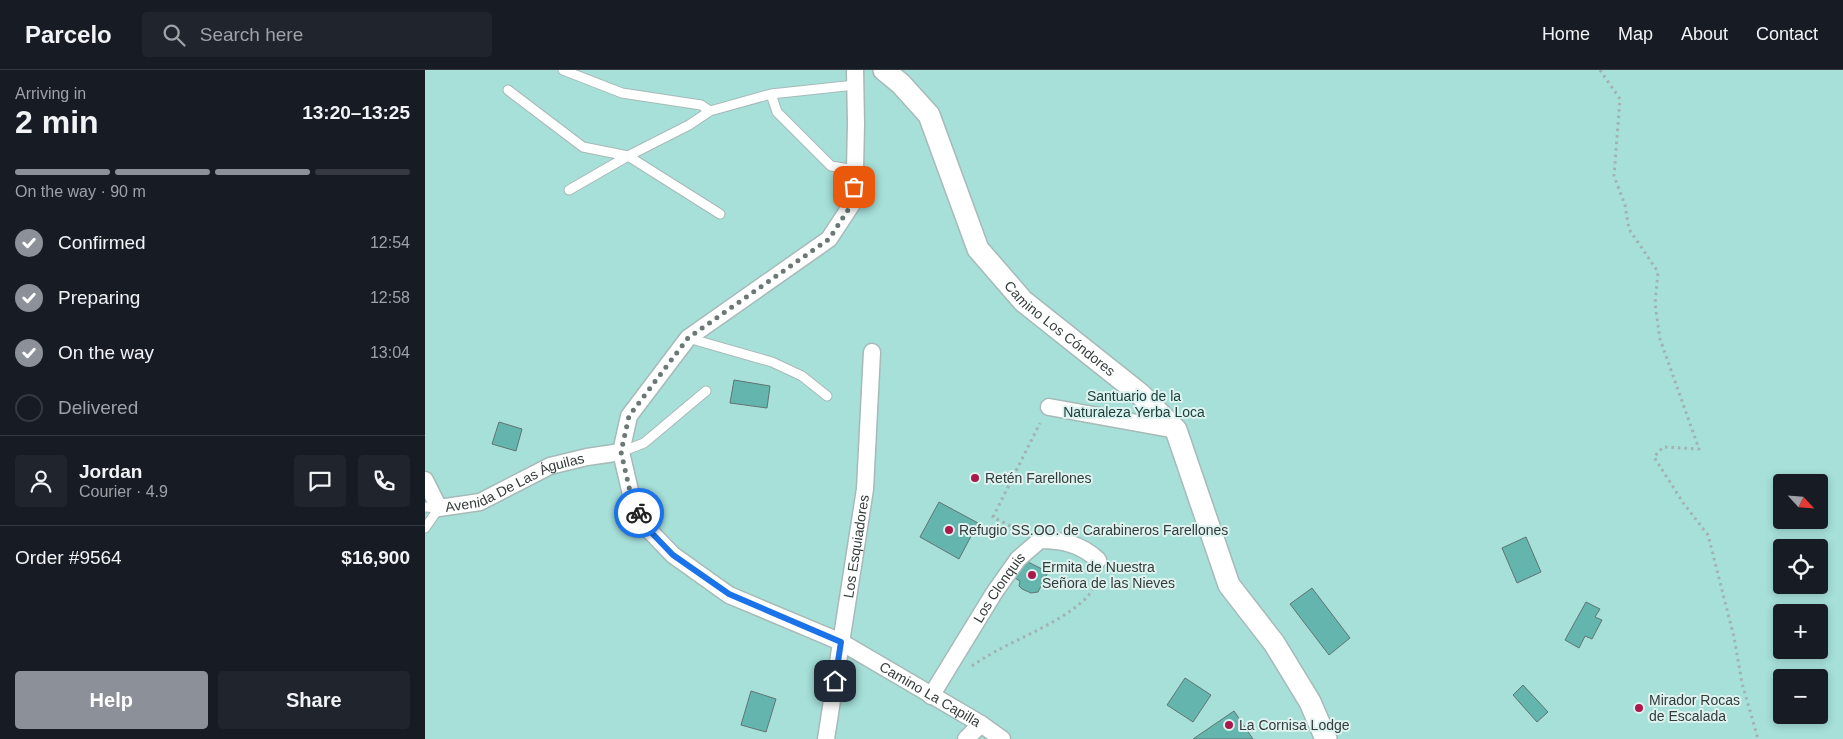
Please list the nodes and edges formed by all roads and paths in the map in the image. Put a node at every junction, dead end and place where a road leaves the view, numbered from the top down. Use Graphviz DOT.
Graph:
graph roads {
  1 [pos="563,70"];
  2 [pos="884,70"];
  3 [pos="1600,70"];
  4 [pos="855,77"];
  5 [pos="508,90"];
  6 [pos="771,94"];
  7 [pos="710,111"];
  8 [pos="628,156"];
  9 [pos="855,170"];
  10 [pos="569,190"];
  11 [pos="720,214"];
  12 [pos="688,338"];
  13 [pos="872,352"];
  14 [pos="706,391"];
  15 [pos="827,396"];
  16 [pos="1049,406"];
  17 [pos="1176,430"];
  18 [pos="621,452"];
  19 [pos="425,480"];
  20 [pos="432,508"];
  21 [pos="425,528"];
  22 [pos="1039,540"];
  23 [pos="1098,560"];
  24 [pos="841,642"];
  25 [pos="971,667"];
  26 [pos="931,696"];
  27 [pos="981,724"];
  28 [pos="826,739"];
  29 [pos="966,739"];
  30 [pos="1002,739"];
  31 [pos="1327,739"];
  32 [pos="1758,739"];
  1 -- 7 [label="lane"];
  2 -- 17 [label="street, Camino Los Cóndores"];
  3 -- 32 [label="path"];
  4 -- 6 [label="lane"];
  4 -- 9 [label="street, Camino La Capilla"];
  5 -- 8 [label="lane"];
  6 -- 7 [label="lane"];
  6 -- 9 [label="lane"];
  7 -- 8 [label="lane"];
  8 -- 10 [label="lane"];
  8 -- 11 [label="lane"];
  9 -- 12 [label="street, Camino La Capilla"];
  12 -- 15 [label="lane"];
  12 -- 18 [label="street, Camino La Capilla"];
  13 -- 24 [label="street, Los Esquiadores"];
  14 -- 18 [label="lane"];
  16 -- 17 [label="street"];
  16 -- 22 [label="path"];
  17 -- 31 [label="street, Camino Los Cóndores"];
  18 -- 20 [label="street, Avenida De Las Águilas"];
  18 -- 24 [label="street, Camino La Capilla"];
  19 -- 20 [label="street, Avenida De Las Águilas"];
  20 -- 21 [label="lane"];
  22 -- 23 [label="street"];
  22 -- 26 [label="street, Los Clonquis"];
  23 -- 25 [label="path"];
  24 -- 26 [label="street, Camino La Capilla"];
  24 -- 28 [label="street, Los Esquiadores"];
  26 -- 27 [label="street, Camino La Capilla"];
  27 -- 29 [label="street"];
  27 -- 30 [label="street, Camino La Capilla"];
}
